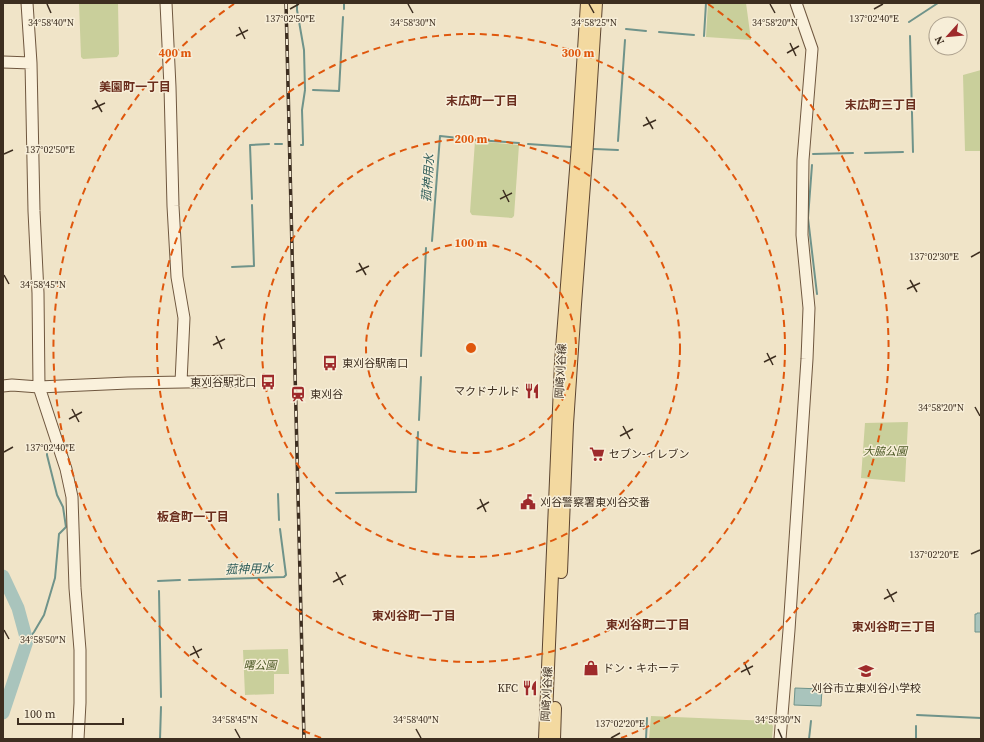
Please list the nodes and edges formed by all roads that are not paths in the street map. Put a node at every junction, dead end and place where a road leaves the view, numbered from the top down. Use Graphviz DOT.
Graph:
graph roads {
  1 [pos="27,3"];
  2 [pos="166,3"];
  3 [pos="587,3"];
  4 [pos="596,3"];
  5 [pos="796,3"];
  6 [pos="3,62"];
  7 [pos="31,63"];
  8 [pos="240,381"];
  9 [pos="181,382"];
  10 [pos="3,386"];
  11 [pos="39,387"];
  12 [pos="78,739"];
  13 [pos="545,739"];
  14 [pos="554,739"];
  15 [pos="780,739"];
  1 -- 7 [label="street"];
  2 -- 9 [label="street"];
  3 -- 13 [label="main road, 岡崎刈谷線"];
  4 -- 14 [label="main road, 岡崎刈谷線"];
  5 -- 15 [label="street"];
  6 -- 7 [label="street"];
  7 -- 11 [label="street"];
  8 -- 9 [label="street"];
  9 -- 11 [label="street"];
  10 -- 11 [label="street"];
  11 -- 12 [label="street"];
}
